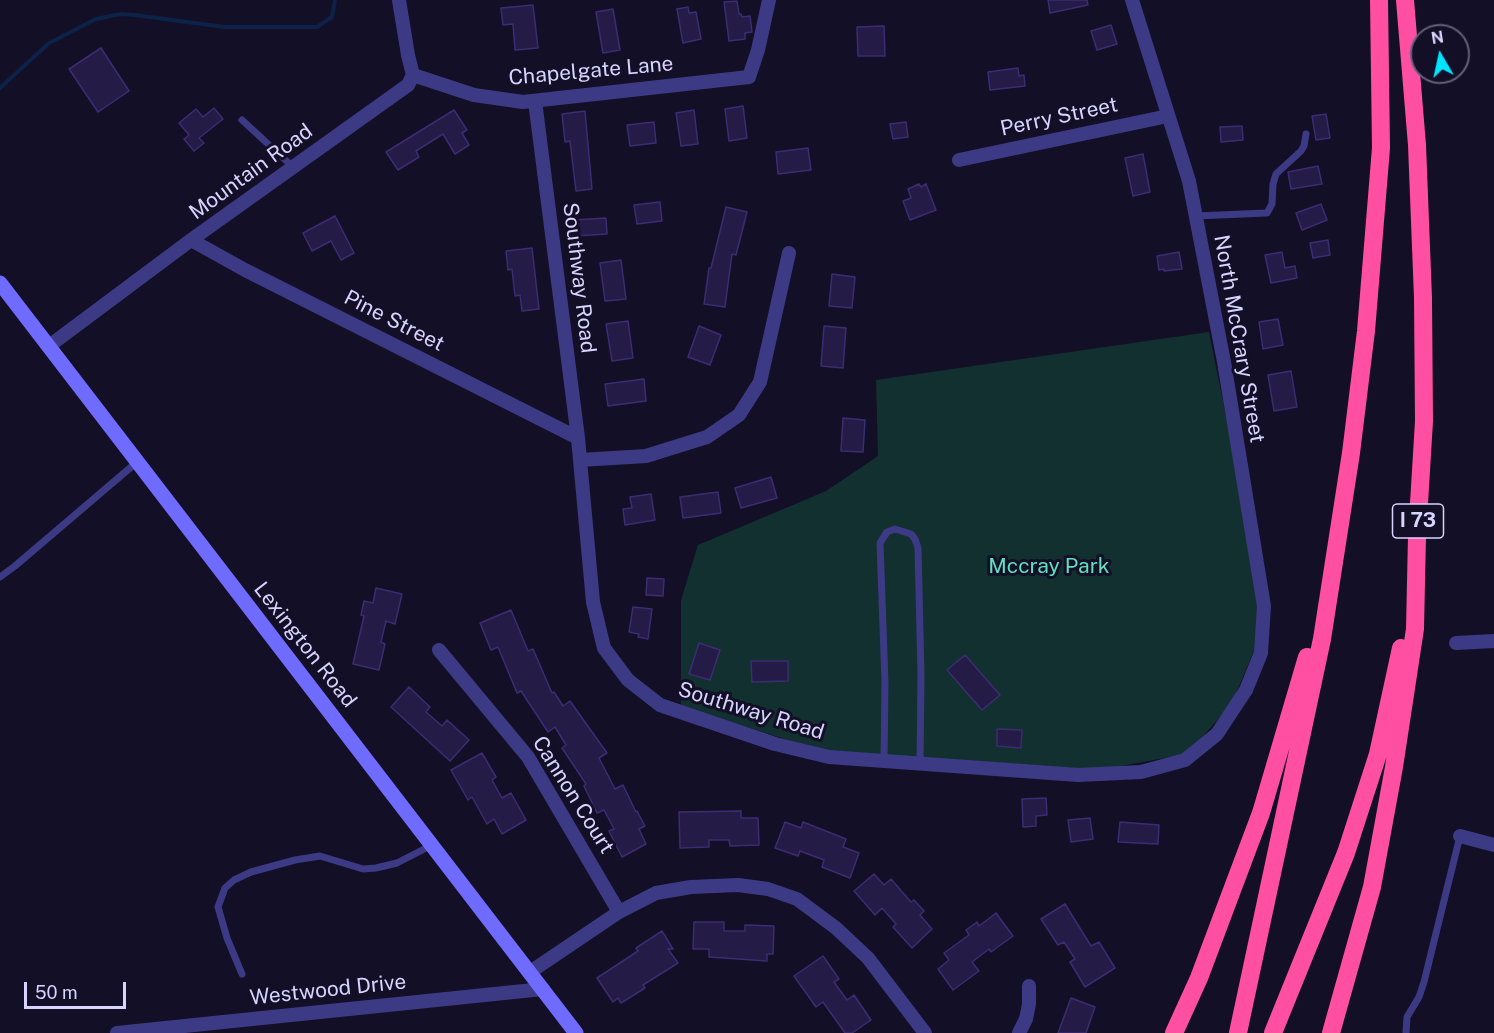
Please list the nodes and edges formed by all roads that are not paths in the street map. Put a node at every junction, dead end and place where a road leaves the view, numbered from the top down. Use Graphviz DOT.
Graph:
graph roads {
  1 [pos="399,0"];
  2 [pos="769,0"];
  3 [pos="1132,0"];
  4 [pos="1379,0"];
  5 [pos="1406,0"];
  6 [pos="413,75"];
  7 [pos="535,101"];
  8 [pos="1168,116"];
  9 [pos="242,120"];
  10 [pos="1306,134"];
  11 [pos="959,160"];
  12 [pos="294,167"];
  13 [pos="1196,216"];
  14 [pos="191,240"];
  15 [pos="789,254"];
  16 [pos="0,283"];
  17 [pos="48,346"];
  18 [pos="578,438"];
  19 [pos="1351,453"];
  20 [pos="580,460"];
  21 [pos="137,462"];
  22 [pos="1417,536"];
  23 [pos="0,577"];
  24 [pos="1494,641"];
  25 [pos="1456,643"];
  26 [pos="439,650"];
  27 [pos="1246,690"];
  28 [pos="884,761"];
  29 [pos="920,764"];
  30 [pos="1460,836"];
  31 [pos="432,845"];
  32 [pos="1494,845"];
  33 [pos="620,912"];
  34 [pos="530,972"];
  35 [pos="242,974"];
  36 [pos="1029,986"];
  37 [pos="543,988"];
  38 [pos="117,1033"];
  39 [pos="576,1033"];
  40 [pos="925,1033"];
  41 [pos="1019,1033"];
  42 [pos="1174,1033"];
  43 [pos="1238,1033"];
  44 [pos="1273,1033"];
  45 [pos="1331,1033"];
  46 [pos="1406,1033"];
  1 -- 6 [label="street"];
  2 -- 7 [label="street, Chapelgate Lane"];
  3 -- 8 [label="street, North McCrary Street"];
  4 -- 19 [label="highway"];
  5 -- 22 [label="highway, I 73"];
  6 -- 7 [label="street, Chapelgate Lane"];
  6 -- 12 [label="street, Mountain Road"];
  7 -- 18 [label="street, Southway Road"];
  8 -- 11 [label="street, Perry Street"];
  8 -- 13 [label="street, North McCrary Street"];
  9 -- 12 [label="lane"];
  10 -- 13 [label="lane"];
  12 -- 14 [label="street, Mountain Road"];
  13 -- 27 [label="street, North McCrary Street"];
  14 -- 17 [label="street, Mountain Road"];
  14 -- 18 [label="street, Pine Street"];
  15 -- 20 [label="street"];
  16 -- 17 [label="main road, Lexington Road"];
  17 -- 21 [label="main road, Lexington Road"];
  18 -- 20 [label="street, Southway Road"];
  19 -- 42 [label="highway"];
  19 -- 43 [label="highway"];
  20 -- 28 [label="street, Southway Road"];
  21 -- 23 [label="lane"];
  21 -- 31 [label="main road, Lexington Road"];
  22 -- 44 [label="highway"];
  22 -- 45 [label="highway, I 73"];
  24 -- 25 [label="street"];
  26 -- 33 [label="street, Cannon Court"];
  27 -- 29 [label="street, Southway Road"];
  28 -- 29 [label="street, Southway Road"];
  28 -- 29 [label="lane"];
  30 -- 32 [label="street"];
  30 -- 46 [label="lane"];
  31 -- 34 [label="main road, Lexington Road"];
  31 -- 35 [label="lane"];
  33 -- 34 [label="street"];
  33 -- 40 [label="street"];
  34 -- 37 [label="main road, Lexington Road"];
  36 -- 41 [label="street"];
  37 -- 38 [label="street, Westwood Drive"];
  37 -- 39 [label="main road, Lexington Road"];
}
